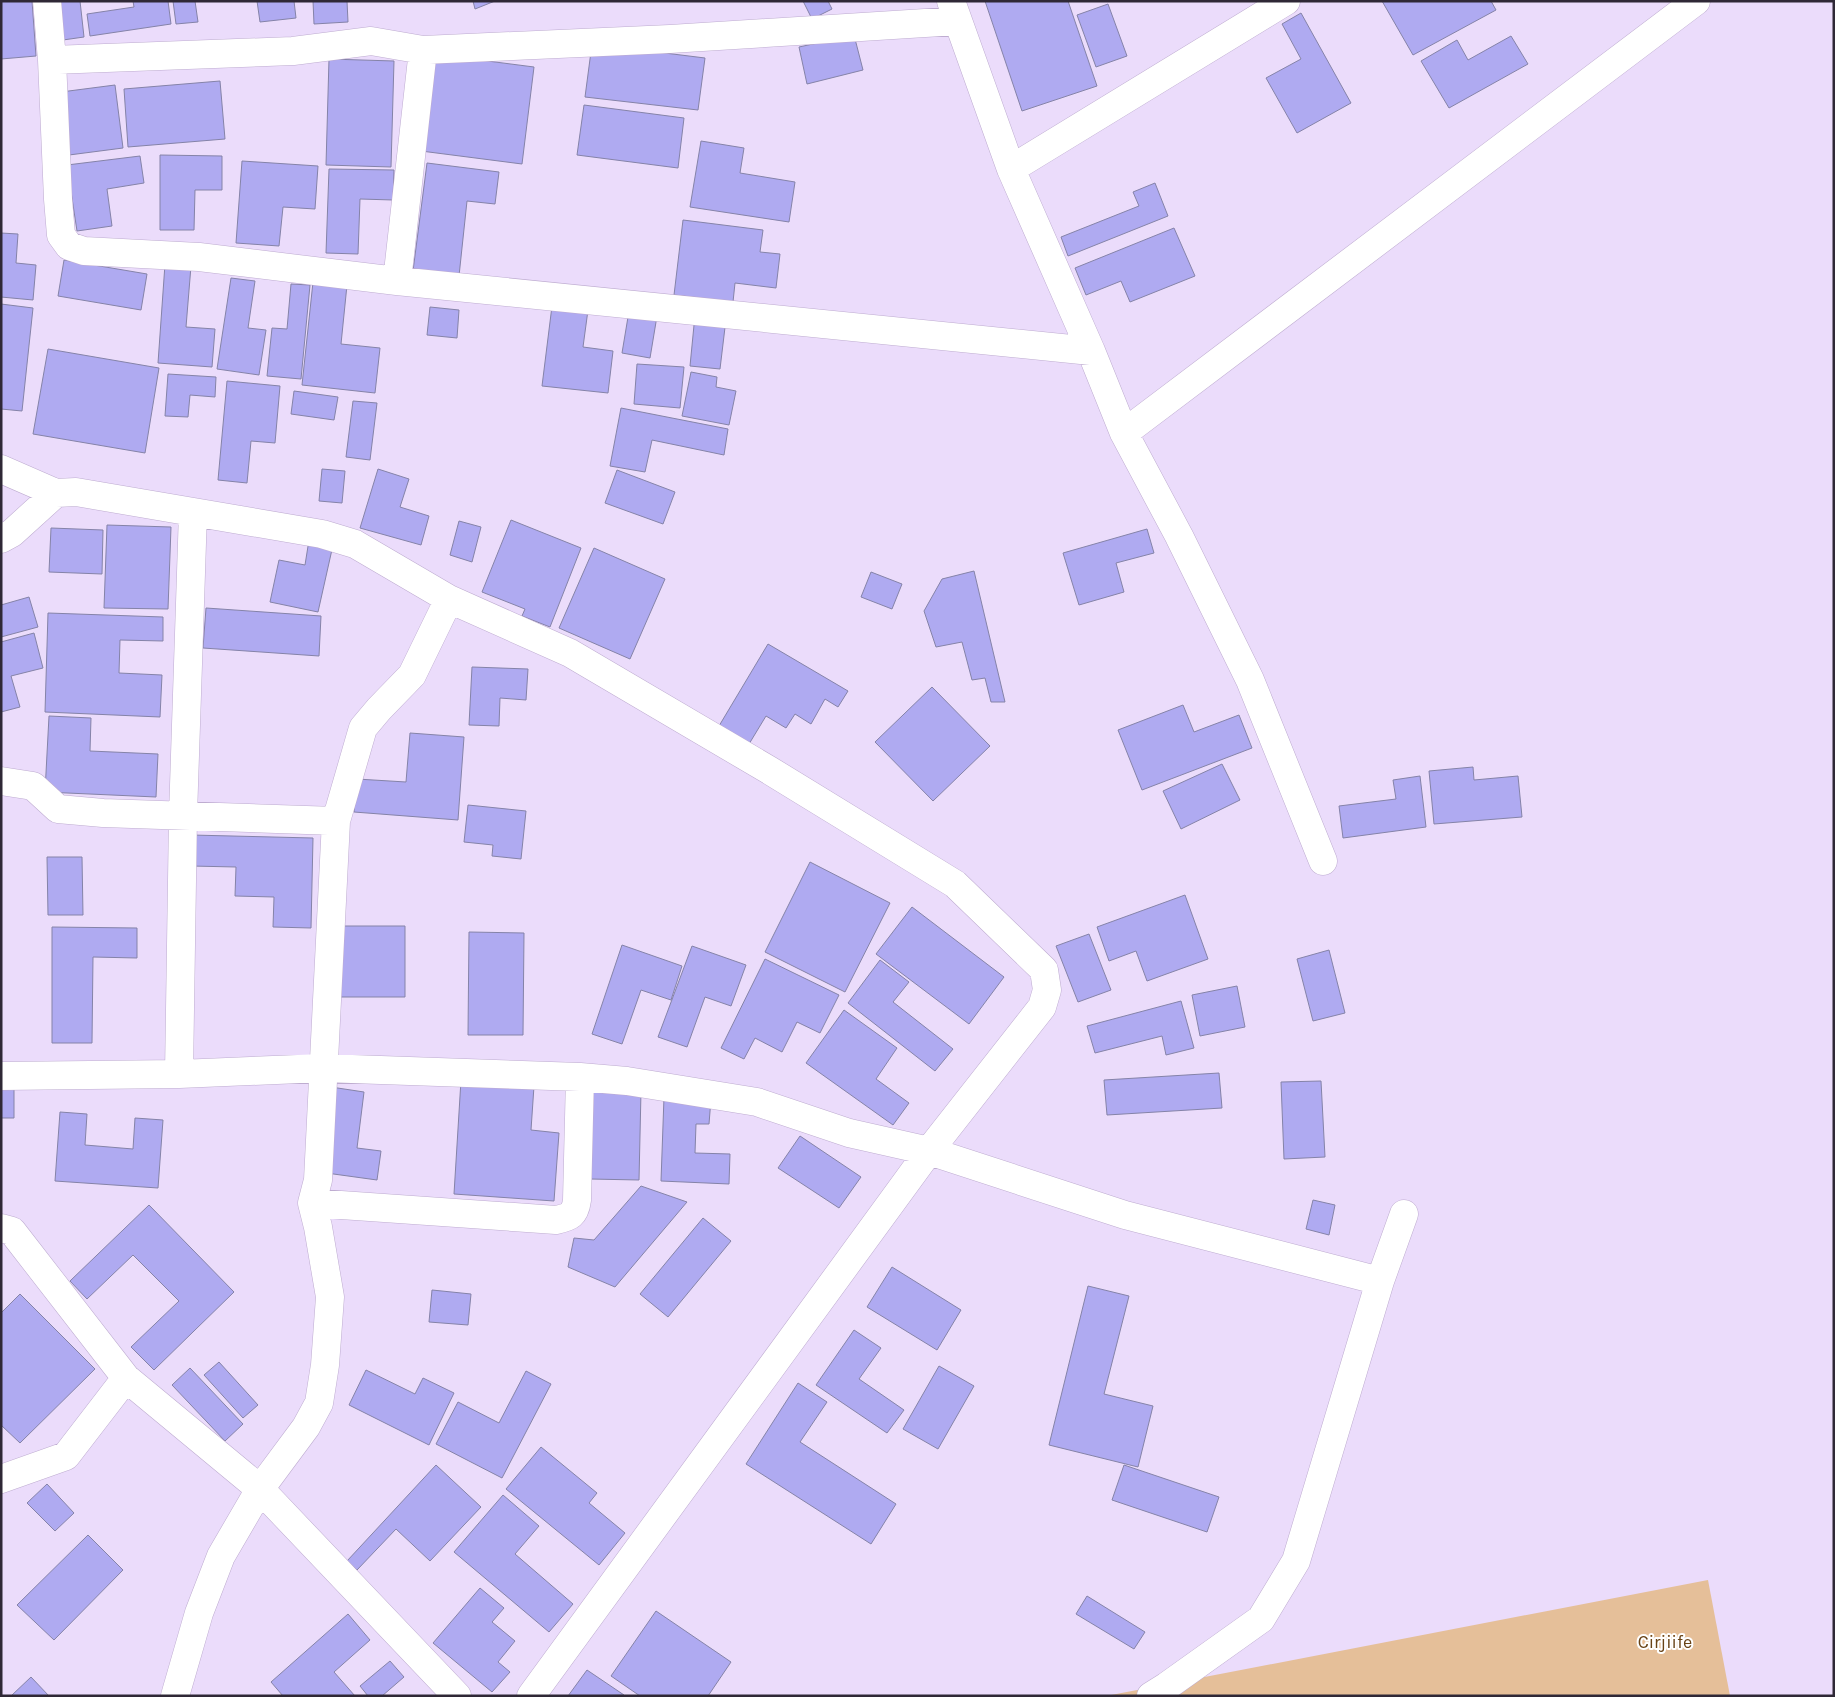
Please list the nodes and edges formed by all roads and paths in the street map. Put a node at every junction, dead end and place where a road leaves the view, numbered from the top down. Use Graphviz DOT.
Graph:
graph roads {
  1 [pos="47,1"];
  2 [pos="1286,1"];
  3 [pos="1696,1"];
  4 [pos="954,11"];
  5 [pos="423,50"];
  6 [pos="52,60"];
  7 [pos="1011,169"];
  8 [pos="397,281"];
  9 [pos="1091,351"];
  10 [pos="1124,433"];
  11 [pos="1,469"];
  12 [pos="56,493"];
  13 [pos="193,512"];
  14 [pos="1,539"];
  15 [pos="449,599"];
  16 [pos="1,781"];
  17 [pos="183,816"];
  18 [pos="336,822"];
  19 [pos="1323,861"];
  20 [pos="323,1068"];
  21 [pos="179,1074"];
  22 [pos="1,1076"];
  23 [pos="580,1077"];
  24 [pos="929,1151"];
  25 [pos="312,1203"];
  26 [pos="1404,1214"];
  27 [pos="1,1228"];
  28 [pos="1380,1282"];
  29 [pos="126,1378"];
  30 [pos="1,1479"];
  31 [pos="260,1489"];
  32 [pos="175,1696"];
  33 [pos="457,1696"];
  34 [pos="531,1696"];
  35 [pos="1151,1696"];
  1 -- 6 [label="street"];
  2 -- 7 [label="street"];
  3 -- 10 [label="street"];
  4 -- 5 [label="street"];
  4 -- 7 [label="street"];
  5 -- 6 [label="street"];
  5 -- 8 [label="street"];
  6 -- 8 [label="street"];
  7 -- 9 [label="street"];
  8 -- 9 [label="street"];
  9 -- 10 [label="street"];
  10 -- 19 [label="street"];
  11 -- 12 [label="street"];
  12 -- 13 [label="street"];
  12 -- 14 [label="street"];
  13 -- 15 [label="street"];
  13 -- 17 [label="street"];
  15 -- 18 [label="street"];
  15 -- 24 [label="street"];
  16 -- 17 [label="street"];
  17 -- 18 [label="street"];
  17 -- 21 [label="street"];
  18 -- 20 [label="street"];
  20 -- 21 [label="street"];
  20 -- 23 [label="street"];
  20 -- 25 [label="street"];
  21 -- 22 [label="street"];
  23 -- 24 [label="street"];
  23 -- 25 [label="street"];
  24 -- 28 [label="street"];
  24 -- 34 [label="street"];
  25 -- 31 [label="street"];
  26 -- 28 [label="street"];
  27 -- 29 [label="street"];
  28 -- 35 [label="street"];
  29 -- 30 [label="street"];
  29 -- 31 [label="street"];
  31 -- 32 [label="street"];
  31 -- 33 [label="street"];
}
